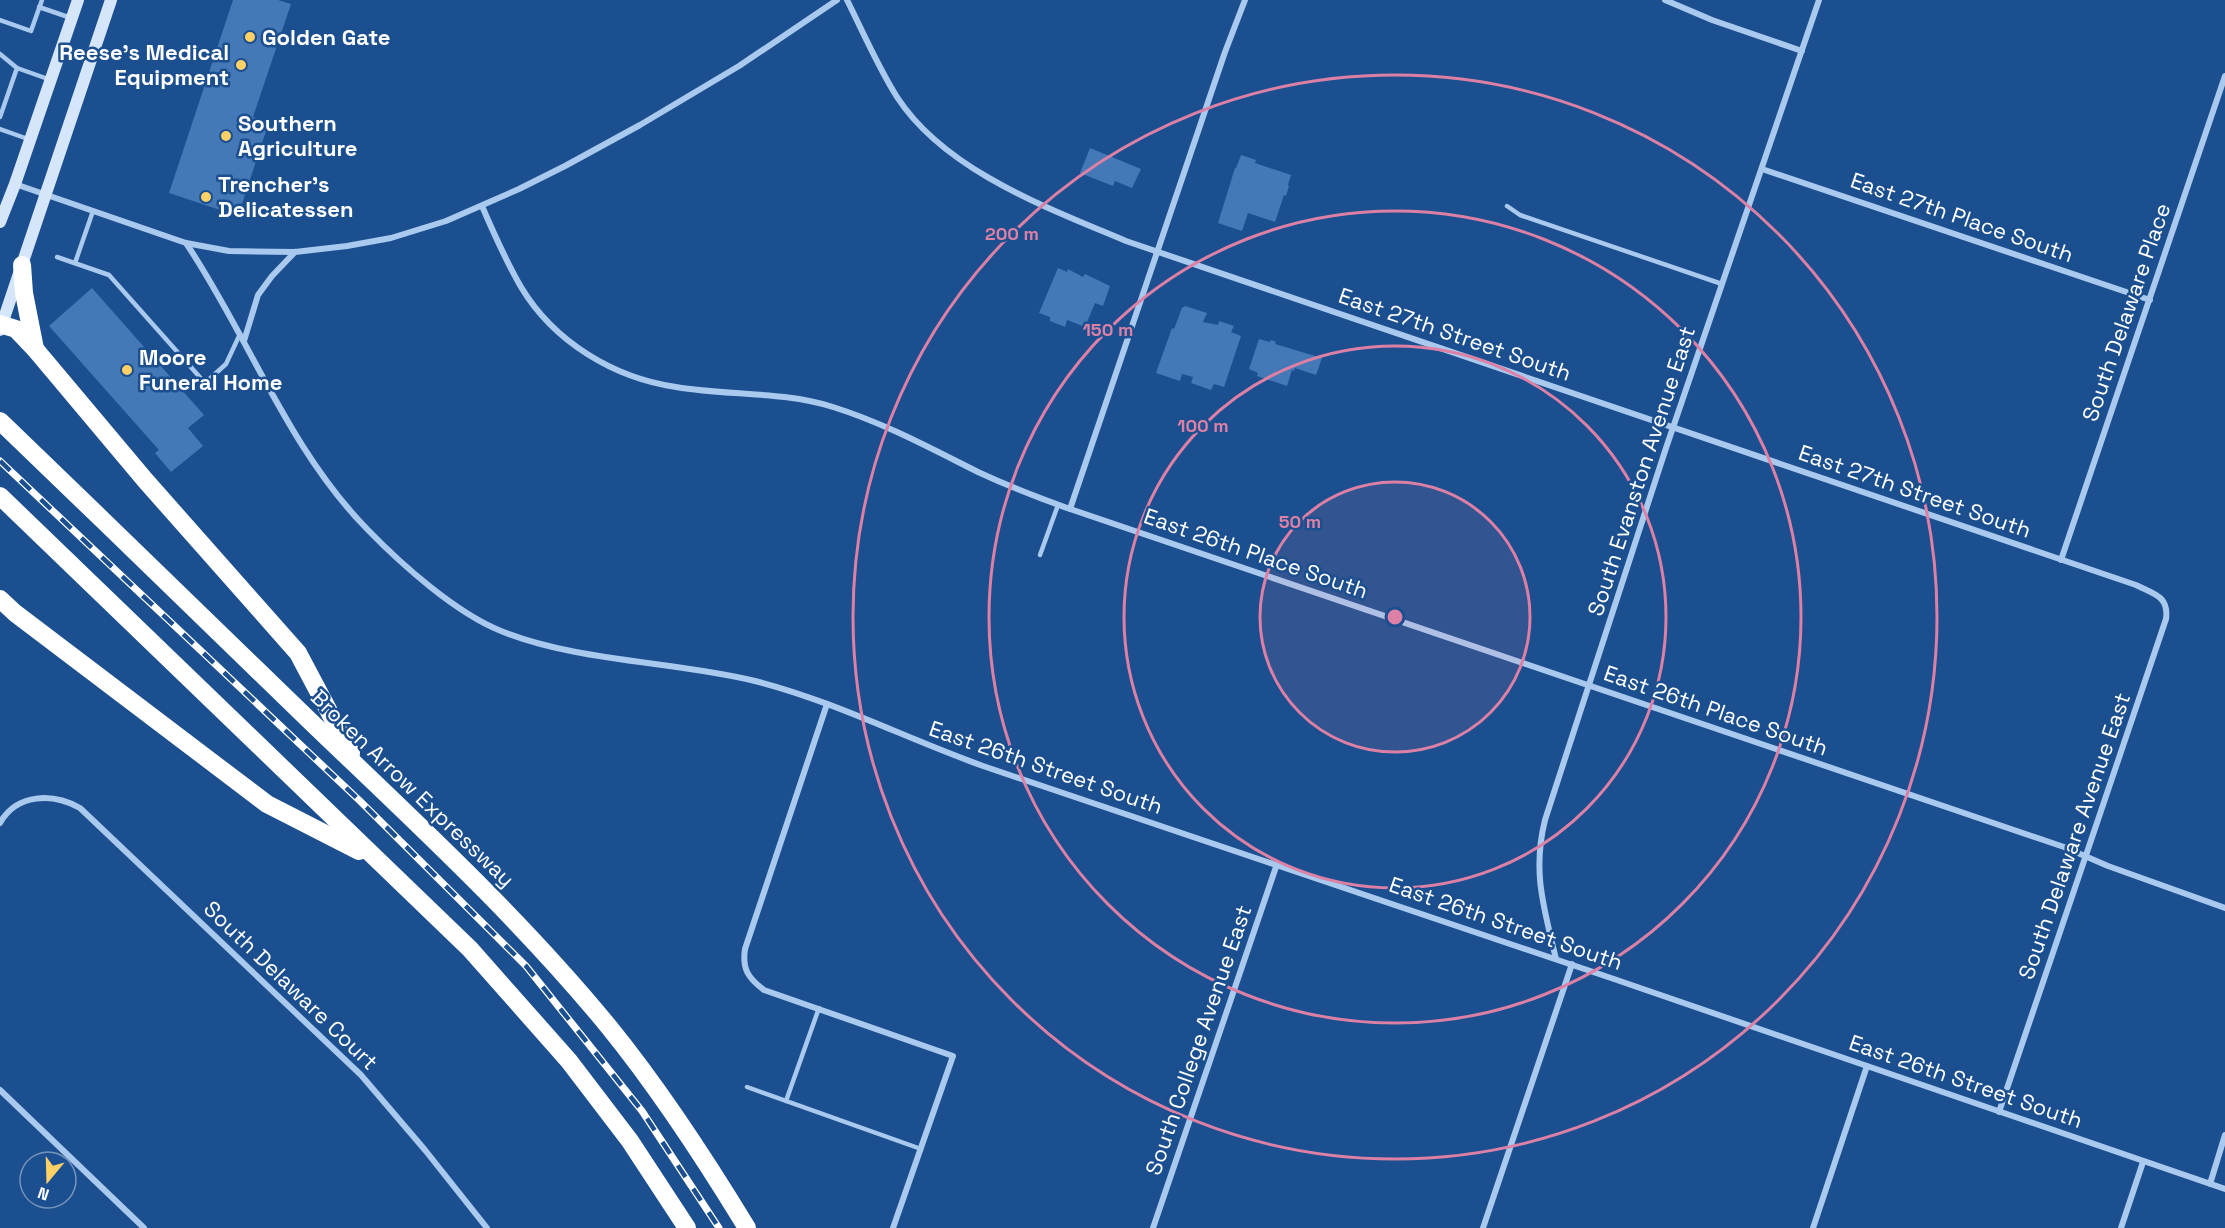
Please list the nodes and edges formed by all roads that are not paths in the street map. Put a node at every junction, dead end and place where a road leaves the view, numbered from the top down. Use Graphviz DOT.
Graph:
graph roads {
  1 [pos="42,0"];
  2 [pos="78,0"];
  3 [pos="111,0"];
  4 [pos="837,0"];
  5 [pos="847,0"];
  6 [pos="1245,0"];
  7 [pos="1665,0"];
  8 [pos="1819,0"];
  9 [pos="39,7"];
  10 [pos="72,18"];
  11 [pos="0,20"];
  12 [pos="1802,51"];
  13 [pos="0,54"];
  14 [pos="17,68"];
  15 [pos="2225,76"];
  16 [pos="51,80"];
  17 [pos="0,117"];
  18 [pos="0,129"];
  19 [pos="31,140"];
  20 [pos="1762,169"];
  21 [pos="15,184"];
  22 [pos="47,195"];
  23 [pos="482,206"];
  24 [pos="1507,206"];
  25 [pos="93,211"];
  26 [pos="0,222"];
  27 [pos="186,243"];
  28 [pos="1158,251"];
  29 [pos="295,252"];
  30 [pos="57,257"];
  31 [pos="75,263"];
  32 [pos="21,265"];
  33 [pos="1722,284"];
  34 [pos="2150,300"];
  35 [pos="1,326"];
  36 [pos="240,334"];
  37 [pos="244,342"];
  38 [pos="35,350"];
  39 [pos="0,421"];
  40 [pos="1673,427"];
  41 [pos="0,496"];
  42 [pos="1058,505"];
  43 [pos="1070,509"];
  44 [pos="1040,555"];
  45 [pos="2061,560"];
  46 [pos="2136,585"];
  47 [pos="0,599"];
  48 [pos="1589,686"];
  49 [pos="827,704"];
  50 [pos="359,768"];
  51 [pos="0,823"];
  52 [pos="2086,856"];
  53 [pos="377,860"];
  54 [pos="1276,864"];
  55 [pos="2225,908"];
  56 [pos="1556,959"];
  57 [pos="1572,964"];
  58 [pos="819,1008"];
  59 [pos="1867,1066"];
  60 [pos="747,1087"];
  61 [pos="0,1090"];
  62 [pos="786,1101"];
  63 [pos="1999,1112"];
  64 [pos="2225,1135"];
  65 [pos="921,1149"];
  66 [pos="2143,1162"];
  67 [pos="2210,1184"];
  68 [pos="2225,1189"];
  69 [pos="144,1228"];
  70 [pos="487,1228"];
  71 [pos="687,1228"];
  72 [pos="747,1228"];
  73 [pos="893,1228"];
  74 [pos="1154,1228"];
  75 [pos="1483,1228"];
  76 [pos="1813,1228"];
  77 [pos="2121,1228"];
  1 -- 9 [label="lane"];
  2 -- 10 [label="main road"];
  3 -- 22 [label="main road"];
  4 -- 23 [label="street"];
  5 -- 28 [label="street, East 27th Street South"];
  6 -- 28 [label="street"];
  7 -- 12 [label="street"];
  8 -- 12 [label="street, South Evanston Avenue East"];
  9 -- 10 [label="lane"];
  9 -- 11 [label="lane"];
  10 -- 16 [label="main road"];
  12 -- 20 [label="street, South Evanston Avenue East"];
  13 -- 14 [label="lane"];
  14 -- 16 [label="lane"];
  14 -- 17 [label="lane"];
  15 -- 34 [label="street, South Delaware Place"];
  16 -- 19 [label="main road"];
  18 -- 19 [label="lane"];
  19 -- 21 [label="main road"];
  20 -- 33 [label="street, South Evanston Avenue East"];
  20 -- 34 [label="street, East 27th Place South"];
  21 -- 22 [label="street"];
  21 -- 26 [label="main road"];
  22 -- 25 [label="street"];
  22 -- 32 [label="main road"];
  23 -- 29 [label="street"];
  23 -- 42 [label="street, East 26th Place South"];
  24 -- 33 [label="lane"];
  25 -- 27 [label="street"];
  25 -- 31 [label="lane"];
  27 -- 29 [label="street"];
  27 -- 36 [label="street, East 26th Street South"];
  28 -- 40 [label="street, East 27th Street South"];
  28 -- 43 [label="street"];
  29 -- 37 [label="street"];
  30 -- 31 [label="lane"];
  31 -- 36 [label="lane"];
  32 -- 35 [label="main road"];
  32 -- 38 [label="highway"];
  33 -- 40 [label="street, South Evanston Avenue East"];
  34 -- 45 [label="street, South Delaware Place"];
  35 -- 38 [label="highway"];
  36 -- 37 [label="street, East 26th Street South"];
  37 -- 49 [label="street, East 26th Street South"];
  38 -- 50 [label="highway"];
  39 -- 50 [label="highway, Broken Arrow Expressway"];
  40 -- 45 [label="street, East 27th Street South"];
  40 -- 48 [label="street, South Evanston Avenue East"];
  41 -- 53 [label="highway"];
  42 -- 43 [label="street, East 26th Place South"];
  42 -- 44 [label="lane"];
  43 -- 48 [label="street, East 26th Place South"];
  45 -- 46 [label="street, East 27th Street South"];
  46 -- 52 [label="street, South Delaware Avenue East"];
  47 -- 53 [label="highway"];
  48 -- 52 [label="street, East 26th Place South"];
  48 -- 56 [label="street, South Evanston Avenue East"];
  49 -- 54 [label="street, East 26th Street South"];
  49 -- 58 [label="street"];
  50 -- 72 [label="highway, Broken Arrow Expressway"];
  51 -- 70 [label="street, South Delaware Court"];
  52 -- 55 [label="street, East 26th Place South"];
  52 -- 63 [label="street, South Delaware Avenue East"];
  53 -- 71 [label="highway"];
  54 -- 56 [label="street, East 26th Street South"];
  54 -- 74 [label="street, South College Avenue East"];
  56 -- 57 [label="street, East 26th Street South"];
  57 -- 59 [label="street, East 26th Street South"];
  57 -- 75 [label="street"];
  58 -- 62 [label="lane"];
  58 -- 65 [label="street"];
  59 -- 63 [label="street, East 26th Street South"];
  59 -- 76 [label="street"];
  60 -- 62 [label="lane"];
  61 -- 69 [label="street"];
  62 -- 65 [label="lane"];
  63 -- 66 [label="street, East 26th Street South"];
  64 -- 67 [label="street"];
  65 -- 73 [label="street"];
  66 -- 67 [label="street, East 26th Street South"];
  66 -- 77 [label="street"];
  67 -- 68 [label="street, East 26th Street South"];
}
